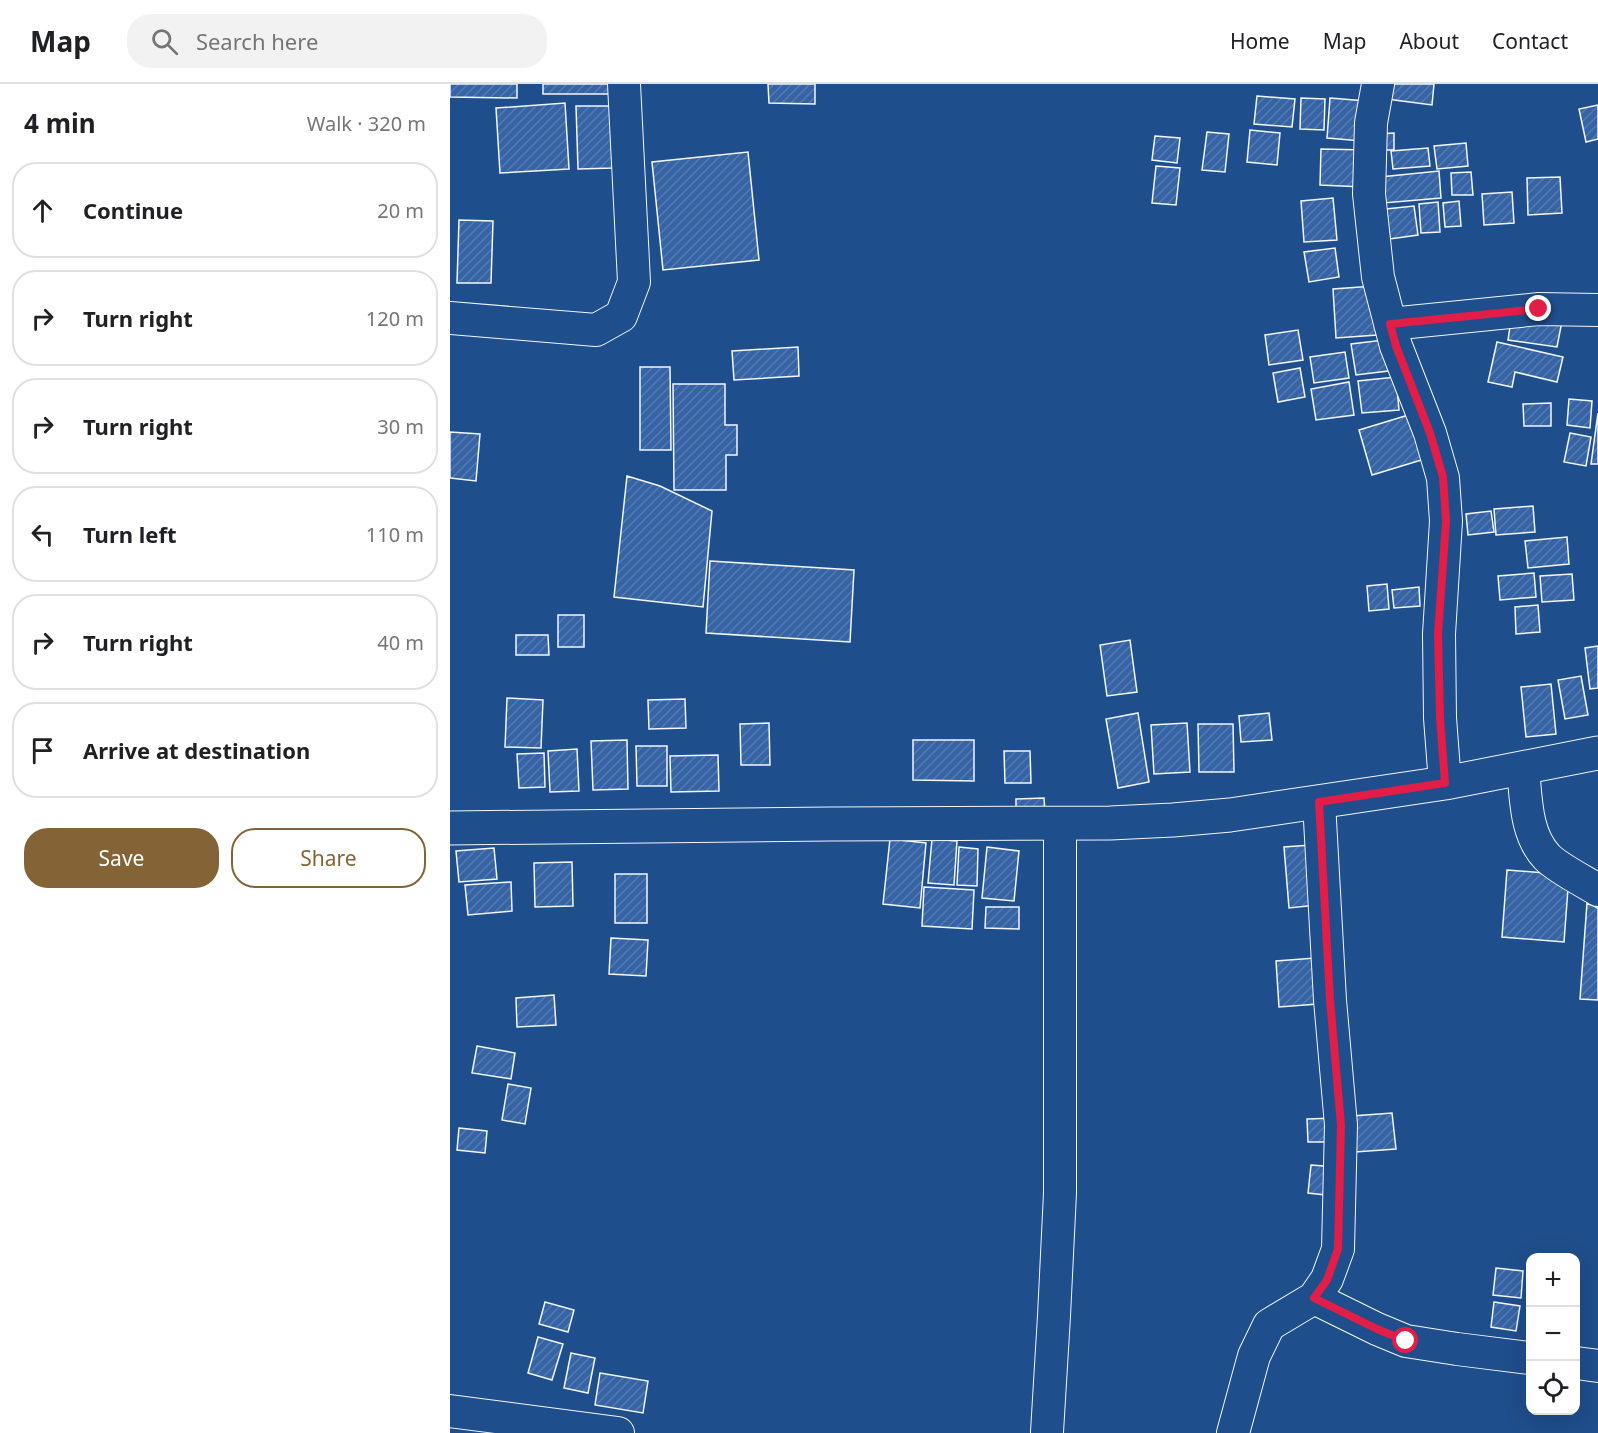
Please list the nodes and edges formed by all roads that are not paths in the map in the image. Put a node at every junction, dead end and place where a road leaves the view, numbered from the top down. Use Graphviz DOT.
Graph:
graph roads {
  1 [pos="624,84"];
  2 [pos="1377,84"];
  3 [pos="1598,310"];
  4 [pos="450,318"];
  5 [pos="1390,324"];
  6 [pos="1598,753"];
  7 [pos="1523,768"];
  8 [pos="1445,783"];
  9 [pos="1319,802"];
  10 [pos="1060,824"];
  11 [pos="450,828"];
  12 [pos="1598,890"];
  13 [pos="1314,1298"];
  14 [pos="1526,1358"];
  15 [pos="1580,1364"];
  16 [pos="1598,1366"];
  17 [pos="450,1411"];
  18 [pos="1047,1432"];
  19 [pos="618,1433"];
  20 [pos="1233,1433"];
  1 -- 4 [label="street"];
  2 -- 5 [label="street"];
  3 -- 5 [label="street"];
  5 -- 8 [label="street"];
  6 -- 7 [label="main road"];
  7 -- 8 [label="main road"];
  7 -- 12 [label="street"];
  8 -- 9 [label="main road"];
  9 -- 10 [label="main road"];
  9 -- 13 [label="street"];
  10 -- 11 [label="main road"];
  10 -- 18 [label="street"];
  13 -- 14 [label="street"];
  13 -- 20 [label="street"];
  15 -- 16 [label="street"];
  17 -- 19 [label="street"];
}
